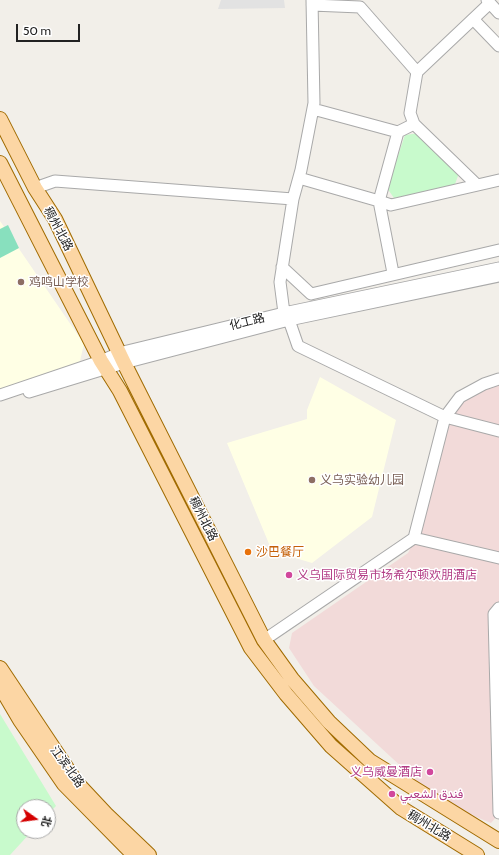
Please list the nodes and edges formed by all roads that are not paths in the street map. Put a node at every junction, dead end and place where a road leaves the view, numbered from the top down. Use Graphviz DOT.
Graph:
graph roads {
  1 [pos="488,2"];
  2 [pos="312,3"];
  3 [pos="364,3"];
  4 [pos="499,13"];
  5 [pos="473,19"];
  6 [pos="499,46"];
  7 [pos="416,72"];
  8 [pos="313,109"];
  9 [pos="0,119"];
  10 [pos="414,124"];
  11 [pos="398,132"];
  12 [pos="0,163"];
  13 [pos="299,178"];
  14 [pos="499,180"];
  15 [pos="477,185"];
  16 [pos="35,188"];
  17 [pos="293,199"];
  18 [pos="379,201"];
  19 [pos="499,250"];
  20 [pos="282,267"];
  21 [pos="499,268"];
  22 [pos="393,274"];
  23 [pos="499,276"];
  24 [pos="287,317"];
  25 [pos="122,358"];
  26 [pos="104,365"];
  27 [pos="499,379"];
  28 [pos="0,394"];
  29 [pos="0,401"];
  30 [pos="445,417"];
  31 [pos="499,431"];
  32 [pos="414,538"];
  33 [pos="499,558"];
  34 [pos="499,608"];
  35 [pos="264,640"];
  36 [pos="0,668"];
  37 [pos="0,686"];
  38 [pos="499,813"];
  39 [pos="499,841"];
  40 [pos="134,855"];
  41 [pos="149,855"];
  42 [pos="477,855"];
  1 -- 4 [label="street"];
  1 -- 5 [label="street"];
  2 -- 3 [label="street"];
  2 -- 8 [label="street"];
  3 -- 7 [label="street"];
  5 -- 6 [label="street"];
  5 -- 7 [label="street"];
  7 -- 10 [label="street"];
  8 -- 11 [label="street"];
  8 -- 13 [label="street"];
  9 -- 16 [label="main road, 稠州北路"];
  10 -- 11 [label="street"];
  10 -- 15 [label="street"];
  11 -- 18 [label="street"];
  12 -- 26 [label="main road, 稠州北路"];
  13 -- 17 [label="street"];
  13 -- 18 [label="street"];
  14 -- 15 [label="street"];
  15 -- 18 [label="street"];
  16 -- 17 [label="street"];
  16 -- 25 [label="main road, 稠州北路"];
  17 -- 20 [label="street"];
  18 -- 22 [label="street"];
  19 -- 22 [label="street"];
  20 -- 22 [label="street"];
  20 -- 24 [label="street"];
  21 -- 24 [label="street, 化工路"];
  23 -- 24 [label="street, 化工路"];
  24 -- 25 [label="street, 化工路"];
  24 -- 30 [label="street"];
  25 -- 26 [label="street, 化工路"];
  25 -- 35 [label="main road, 稠州北路"];
  26 -- 28 [label="street, 化工路"];
  26 -- 29 [label="street, 化工路"];
  26 -- 42 [label="main road, 稠州北路"];
  27 -- 30 [label="street"];
  30 -- 31 [label="street"];
  30 -- 32 [label="street"];
  32 -- 33 [label="street"];
  32 -- 35 [label="street"];
  34 -- 38 [label="street"];
  35 -- 39 [label="main road, 稠州北路"];
  36 -- 41 [label="main road, 江滨北路"];
  37 -- 40 [label="main road, 江滨北路"];
}
